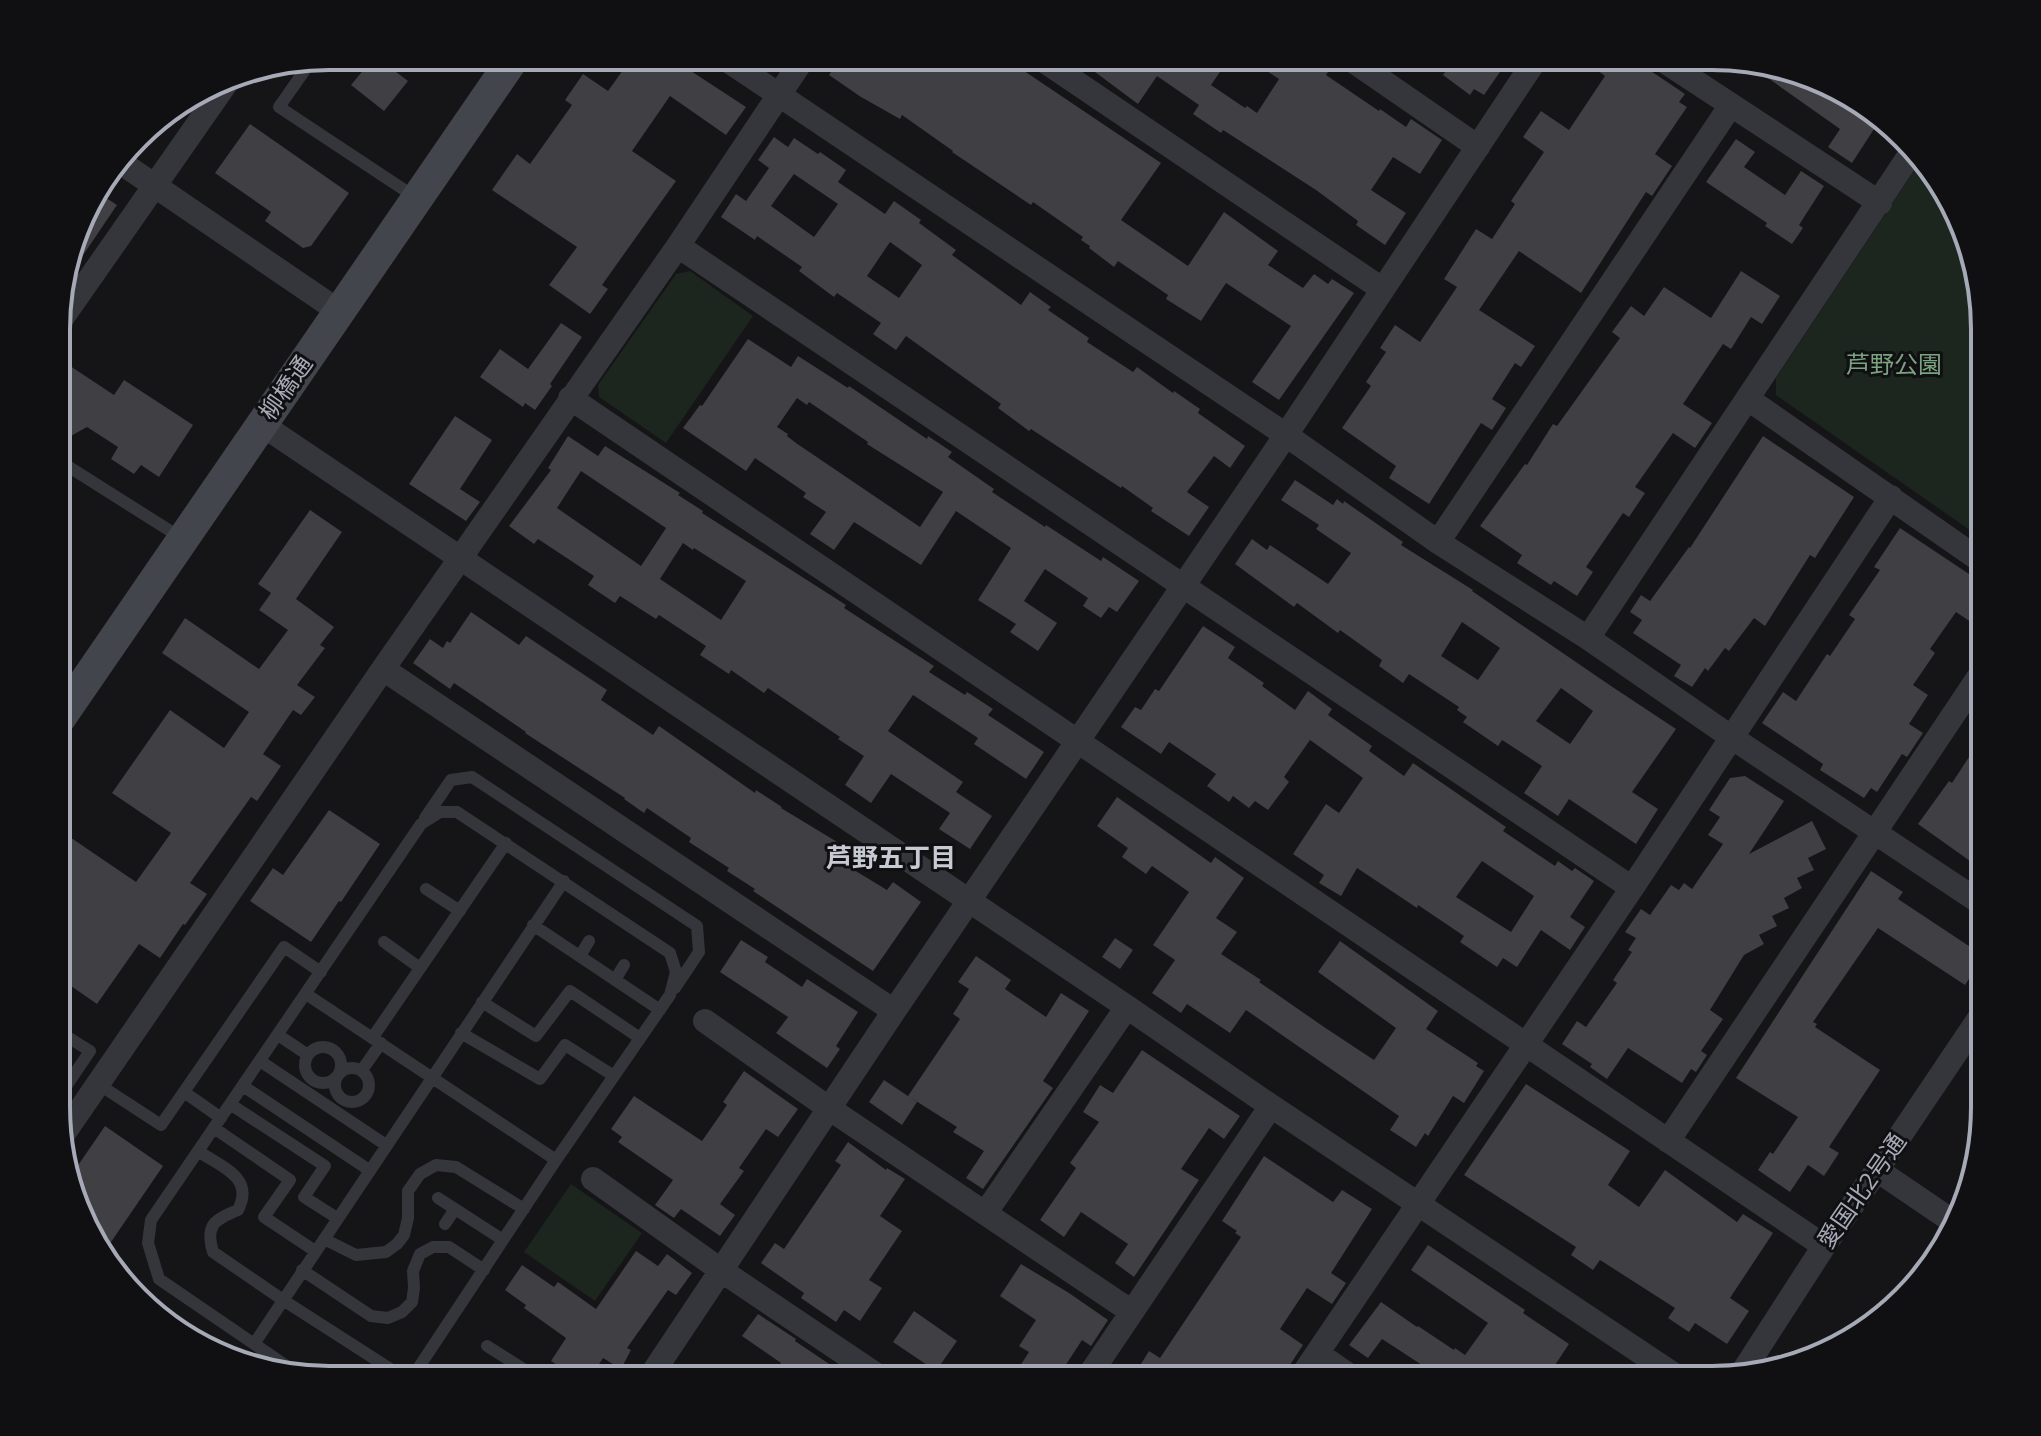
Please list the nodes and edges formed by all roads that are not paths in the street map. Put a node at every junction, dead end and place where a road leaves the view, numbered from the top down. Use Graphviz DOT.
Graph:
graph roads {
  1 [pos="505,70"];
  2 [pos="742,70"];
  3 [pos="795,70"];
  4 [pos="304,71"];
  5 [pos="1059,71"];
  6 [pos="1367,71"];
  7 [pos="1528,71"];
  8 [pos="1679,71"];
  9 [pos="778,95"];
  10 [pos="218,96"];
  11 [pos="1731,105"];
  12 [pos="1478,147"];
  13 [pos="1907,160"];
  14 [pos="128,167"];
  15 [pos="156,186"];
  16 [pos="417,199"];
  17 [pos="1880,203"];
  18 [pos="678,246"];
  19 [pos="1382,289"];
  20 [pos="71,305"];
  21 [pos="340,312"];
  22 [pos="570,398"];
  23 [pos="1748,399"];
  24 [pos="261,424"];
  25 [pos="1286,435"];
  26 [pos="70,468"];
  27 [pos="1891,497"];
  28 [pos="183,539"];
  29 [pos="1438,542"];
  30 [pos="1970,553"];
  31 [pos="460,560"];
  32 [pos="1182,585"];
  33 [pos="1588,638"];
  34 [pos="383,669"];
  35 [pos="1970,690"];
  36 [pos="70,703"];
  37 [pos="1731,737"];
  38 [pos="1078,741"];
  39 [pos="421,824"];
  40 [pos="1876,832"];
  41 [pos="506,843"];
  42 [pos="564,881"];
  43 [pos="1632,888"];
  44 [pos="426,889"];
  45 [pos="1970,896"];
  46 [pos="969,902"];
  47 [pos="460,911"];
  48 [pos="533,925"];
  49 [pos="589,941"];
  50 [pos="384,942"];
  51 [pos="580,956"];
  52 [pos="624,965"];
  53 [pos="420,968"];
  54 [pos="321,972"];
  55 [pos="615,980"];
  56 [pos="306,994"];
  57 [pos="670,995"];
  58 [pos="482,1002"];
  59 [pos="1127,1007"];
  60 [pos="660,1010"];
  61 [pos="894,1011"];
  62 [pos="705,1021"];
  63 [pos="1970,1032"];
  64 [pos="461,1033"];
  65 [pos="278,1035"];
  66 [pos="640,1038"];
  67 [pos="71,1039"];
  68 [pos="377,1040"];
  69 [pos="1526,1045"];
  70 [pos="308,1055"];
  71 [pos="260,1061"];
  72 [pos="362,1070"];
  73 [pos="337,1075"];
  74 [pos="432,1076"];
  75 [pos="614,1076"];
  76 [pos="243,1086"];
  77 [pos="78,1087"];
  78 [pos="184,1092"];
  79 [pos="230,1104"];
  80 [pos="71,1106"];
  81 [pos="1271,1106"];
  82 [pos="830,1109"];
  83 [pos="217,1123"];
  84 [pos="1668,1141"];
  85 [pos="386,1145"];
  86 [pos="198,1151"];
  87 [pos="556,1160"];
  88 [pos="369,1170"];
  89 [pos="1877,1170"];
  90 [pos="593,1179"];
  91 [pos="438,1198"];
  92 [pos="1419,1204"];
  93 [pos="455,1209"];
  94 [pos="524,1209"];
  95 [pos="986,1212"];
  96 [pos="1946,1217"];
  97 [pos="337,1218"];
  98 [pos="445,1224"];
  99 [pos="324,1239"];
  100 [pos="503,1240"];
  101 [pos="1824,1246"];
  102 [pos="315,1251"];
  103 [pos="302,1270"];
  104 [pos="484,1270"];
  105 [pos="722,1271"];
  106 [pos="283,1300"];
  107 [pos="1132,1312"];
  108 [pos="254,1344"];
  109 [pos="487,1346"];
  110 [pos="1317,1353"];
  111 [pos="279,1361"];
  112 [pos="1748,1364"];
  113 [pos="386,1365"];
  114 [pos="418,1365"];
  115 [pos="517,1365"];
  116 [pos="658,1365"];
  117 [pos="862,1365"];
  118 [pos="1096,1366"];
  119 [pos="1309,1366"];
  120 [pos="1335,1366"];
  121 [pos="1661,1366"];
  1 -- 16 [label="street, 柳橋通"];
  2 -- 9 [label="street"];
  3 -- 9 [label="street"];
  4 -- 16 [label="lane"];
  5 -- 19 [label="street"];
  6 -- 12 [label="street"];
  7 -- 12 [label="street"];
  8 -- 11 [label="street"];
  9 -- 18 [label="street"];
  9 -- 25 [label="street"];
  10 -- 15 [label="street"];
  11 -- 17 [label="street"];
  11 -- 29 [label="street"];
  12 -- 19 [label="street"];
  13 -- 17 [label="street"];
  14 -- 15 [label="street"];
  15 -- 20 [label="street"];
  15 -- 21 [label="street"];
  16 -- 21 [label="street, 柳橋通"];
  17 -- 23 [label="street"];
  18 -- 22 [label="street"];
  18 -- 32 [label="street"];
  19 -- 25 [label="street"];
  21 -- 24 [label="street, 柳橋通"];
  22 -- 31 [label="street"];
  22 -- 38 [label="street"];
  23 -- 27 [label="street"];
  23 -- 33 [label="street"];
  24 -- 28 [label="street, 柳橋通"];
  24 -- 31 [label="street"];
  25 -- 29 [label="street"];
  25 -- 32 [label="street"];
  26 -- 28 [label="lane"];
  27 -- 30 [label="street"];
  27 -- 37 [label="street"];
  28 -- 36 [label="street, 柳橋通"];
  29 -- 33 [label="street"];
  31 -- 34 [label="street"];
  31 -- 46 [label="street"];
  32 -- 38 [label="street"];
  32 -- 43 [label="street"];
  33 -- 37 [label="street"];
  34 -- 61 [label="street"];
  34 -- 77 [label="street"];
  35 -- 40 [label="street"];
  37 -- 40 [label="street"];
  37 -- 43 [label="street"];
  38 -- 46 [label="street"];
  38 -- 69 [label="street"];
  39 -- 41 [label="lane"];
  39 -- 54 [label="lane"];
  39 -- 57 [label="lane"];
  40 -- 45 [label="street"];
  40 -- 84 [label="street"];
  41 -- 42 [label="lane"];
  41 -- 47 [label="lane"];
  42 -- 48 [label="lane"];
  42 -- 57 [label="lane"];
  43 -- 69 [label="street"];
  44 -- 47 [label="lane"];
  46 -- 59 [label="street"];
  46 -- 61 [label="street"];
  47 -- 53 [label="lane"];
  48 -- 51 [label="lane"];
  48 -- 58 [label="lane"];
  49 -- 51 [label="lane"];
  50 -- 53 [label="lane"];
  51 -- 55 [label="lane"];
  52 -- 55 [label="lane"];
  53 -- 68 [label="lane"];
  54 -- 56 [label="lane"];
  54 -- 78 [label="lane"];
  55 -- 60 [label="lane"];
  56 -- 65 [label="lane"];
  56 -- 68 [label="lane"];
  57 -- 60 [label="lane"];
  58 -- 64 [label="lane"];
  58 -- 66 [label="lane"];
  59 -- 81 [label="street"];
  59 -- 95 [label="street"];
  60 -- 66 [label="lane"];
  61 -- 82 [label="street"];
  62 -- 82 [label="street"];
  63 -- 89 [label="street, 愛国北2号通"];
  64 -- 74 [label="lane"];
  64 -- 75 [label="lane"];
  65 -- 70 [label="lane"];
  65 -- 71 [label="lane"];
  66 -- 75 [label="lane"];
  67 -- 77 [label="lane"];
  68 -- 72 [label="lane"];
  68 -- 74 [label="lane"];
  69 -- 84 [label="street"];
  69 -- 92 [label="street"];
  70 -- 73 [label="lane"];
  70 -- 73 [label="lane"];
  71 -- 76 [label="lane"];
  71 -- 85 [label="lane"];
  72 -- 73 [label="lane"];
  72 -- 73 [label="lane"];
  74 -- 85 [label="lane"];
  74 -- 87 [label="lane"];
  75 -- 87 [label="lane"];
  76 -- 79 [label="lane"];
  76 -- 88 [label="lane"];
  77 -- 78 [label="lane"];
  77 -- 80 [label="street"];
  78 -- 83 [label="lane"];
  79 -- 83 [label="lane"];
  79 -- 97 [label="lane"];
  81 -- 92 [label="street"];
  81 -- 107 [label="street"];
  82 -- 95 [label="street"];
  82 -- 105 [label="street"];
  83 -- 86 [label="lane"];
  83 -- 102 [label="lane"];
  84 -- 101 [label="street"];
  85 -- 88 [label="lane"];
  86 -- 106 [label="lane"];
  86 -- 108 [label="lane"];
  87 -- 94 [label="lane"];
  88 -- 97 [label="lane"];
  89 -- 96 [label="street"];
  89 -- 101 [label="street, 愛国北2号通"];
  90 -- 105 [label="street"];
  91 -- 93 [label="lane"];
  92 -- 110 [label="street"];
  92 -- 121 [label="street"];
  93 -- 98 [label="lane"];
  93 -- 100 [label="lane"];
  94 -- 99 [label="lane"];
  94 -- 100 [label="lane"];
  95 -- 107 [label="street"];
  97 -- 99 [label="lane"];
  99 -- 102 [label="lane"];
  100 -- 104 [label="lane"];
  101 -- 112 [label="street, 愛国北2号通"];
  102 -- 103 [label="lane"];
  103 -- 104 [label="lane"];
  103 -- 106 [label="lane"];
  104 -- 114 [label="lane"];
  105 -- 116 [label="street"];
  105 -- 117 [label="street"];
  106 -- 108 [label="lane"];
  106 -- 113 [label="lane"];
  107 -- 118 [label="street"];
  108 -- 111 [label="lane"];
  109 -- 115 [label="lane"];
  110 -- 119 [label="street"];
  110 -- 120 [label="street"];
}
